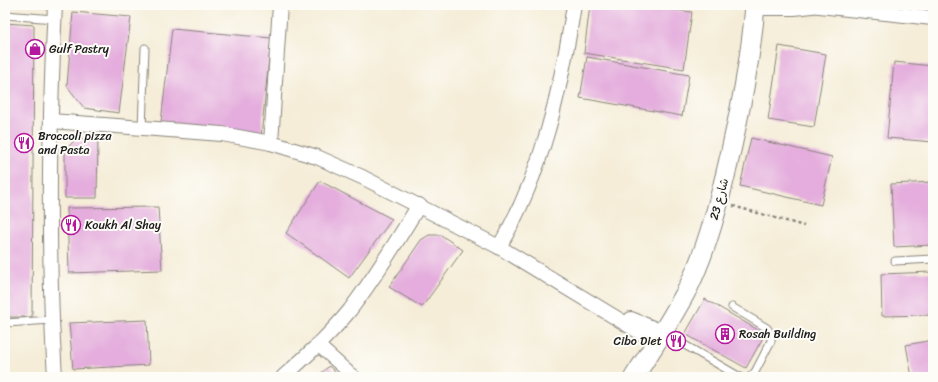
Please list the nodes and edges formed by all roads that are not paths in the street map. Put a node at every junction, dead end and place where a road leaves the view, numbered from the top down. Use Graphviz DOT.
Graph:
graph roads {
  1 [pos="280,5"];
  2 [pos="574,5"];
  3 [pos="811,5"];
  4 [pos="755,6"];
  5 [pos="54,12"];
  6 [pos="5,15"];
  7 [pos="933,18"];
  8 [pos="145,48"];
  9 [pos="51,121"];
  10 [pos="142,128"];
  11 [pos="271,143"];
  12 [pos="419,205"];
  13 [pos="499,247"];
  14 [pos="933,259"];
  15 [pos="895,261"];
  16 [pos="732,307"];
  17 [pos="52,320"];
  18 [pos="5,323"];
  19 [pos="659,337"];
  20 [pos="318,345"];
  21 [pos="56,377"];
  22 [pos="283,377"];
  23 [pos="350,377"];
  24 [pos="358,377"];
  25 [pos="634,377"];
  26 [pos="740,377"];
  27 [pos="750,377"];
  1 -- 11 [label="street"];
  2 -- 13 [label="street"];
  3 -- 4 [label="street"];
  3 -- 7 [label="street"];
  4 -- 19 [label="street, شارع 23"];
  5 -- 6 [label="lane"];
  5 -- 9 [label="street"];
  8 -- 10 [label="lane"];
  9 -- 10 [label="street"];
  9 -- 17 [label="street"];
  10 -- 11 [label="street"];
  11 -- 12 [label="street"];
  12 -- 13 [label="street"];
  12 -- 20 [label="street"];
  13 -- 19 [label="street"];
  14 -- 15 [label="lane"];
  16 -- 27 [label="lane"];
  17 -- 18 [label="lane"];
  17 -- 21 [label="street"];
  19 -- 25 [label="street, شارع 23"];
  19 -- 26 [label="lane"];
  20 -- 22 [label="street"];
  20 -- 23 [label="lane"];
  20 -- 24 [label="lane"];
}
